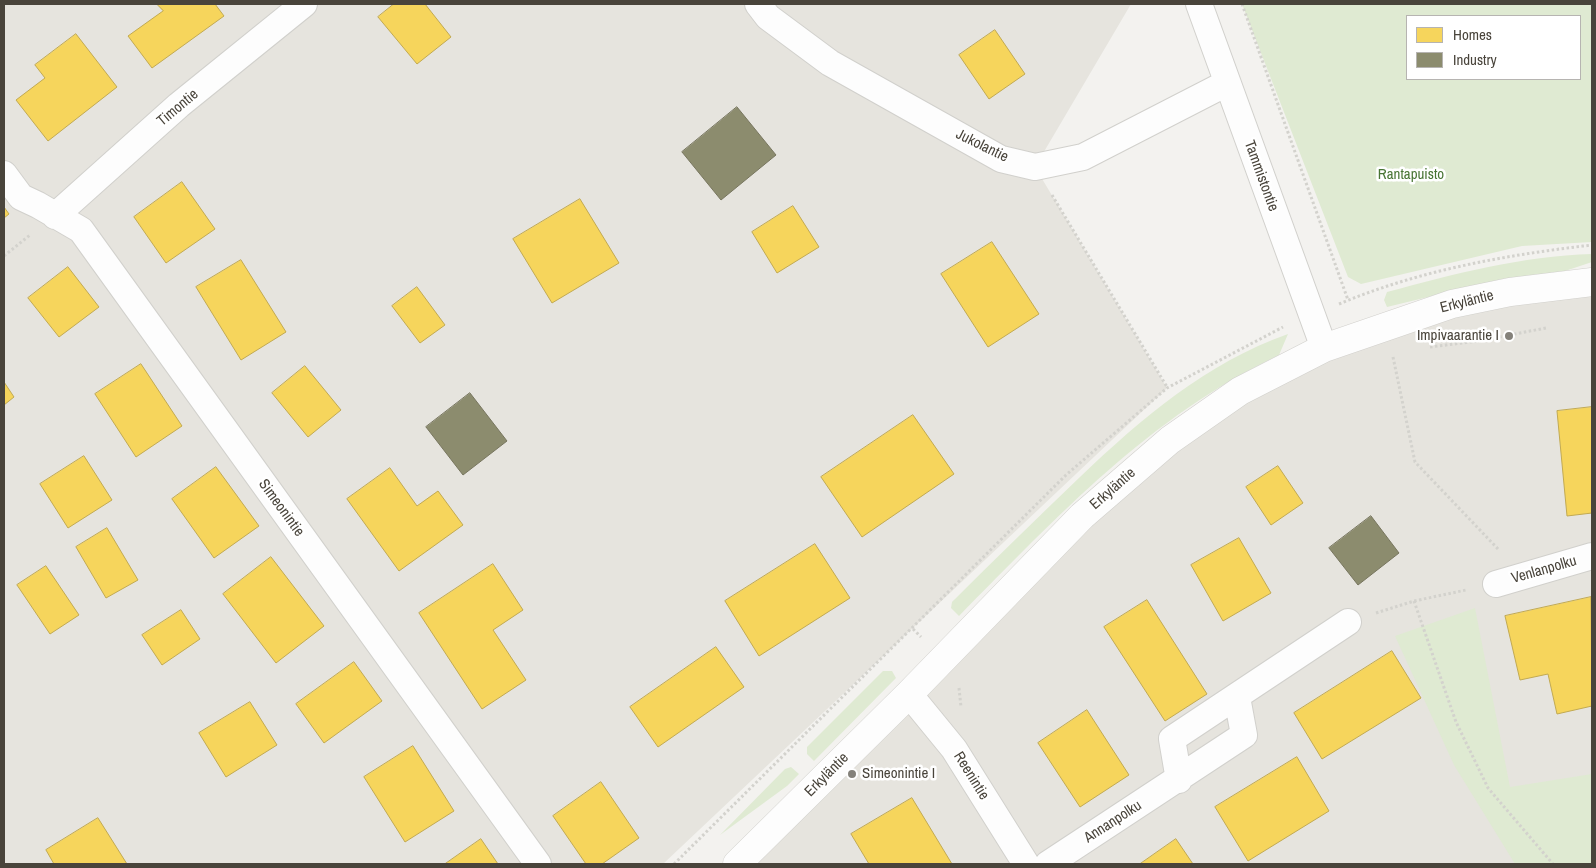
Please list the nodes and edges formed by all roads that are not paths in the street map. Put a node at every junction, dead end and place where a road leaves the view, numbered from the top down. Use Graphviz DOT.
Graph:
graph roads {
  1 [pos="304,4"];
  2 [pos="758,4"];
  3 [pos="1199,4"];
  4 [pos="1227,83"];
  5 [pos="4,174"];
  6 [pos="55,216"];
  7 [pos="1592,282"];
  8 [pos="1324,348"];
  9 [pos="1592,556"];
  10 [pos="1496,584"];
  11 [pos="1348,622"];
  12 [pos="909,694"];
  13 [pos="1237,697"];
  14 [pos="1179,780"];
  15 [pos="538,864"];
  16 [pos="737,864"];
  17 [pos="1026,864"];
  18 [pos="1048,864"];
  1 -- 6 [label="street, Timontie"];
  2 -- 4 [label="street, Jukolantie"];
  3 -- 4 [label="street, Tammistontie"];
  4 -- 8 [label="street, Tammistontie"];
  5 -- 6 [label="street, Simeonintie"];
  6 -- 15 [label="street, Simeonintie"];
  7 -- 8 [label="street, Erkyläntie"];
  8 -- 12 [label="street, Erkyläntie"];
  9 -- 10 [label="street, Venlanpolku"];
  11 -- 13 [label="street"];
  12 -- 16 [label="street, Erkyläntie"];
  12 -- 17 [label="street, Reenintie"];
  13 -- 14 [label="street, Annanpolku"];
  13 -- 14 [label="street"];
  14 -- 18 [label="street, Annanpolku"];
}
